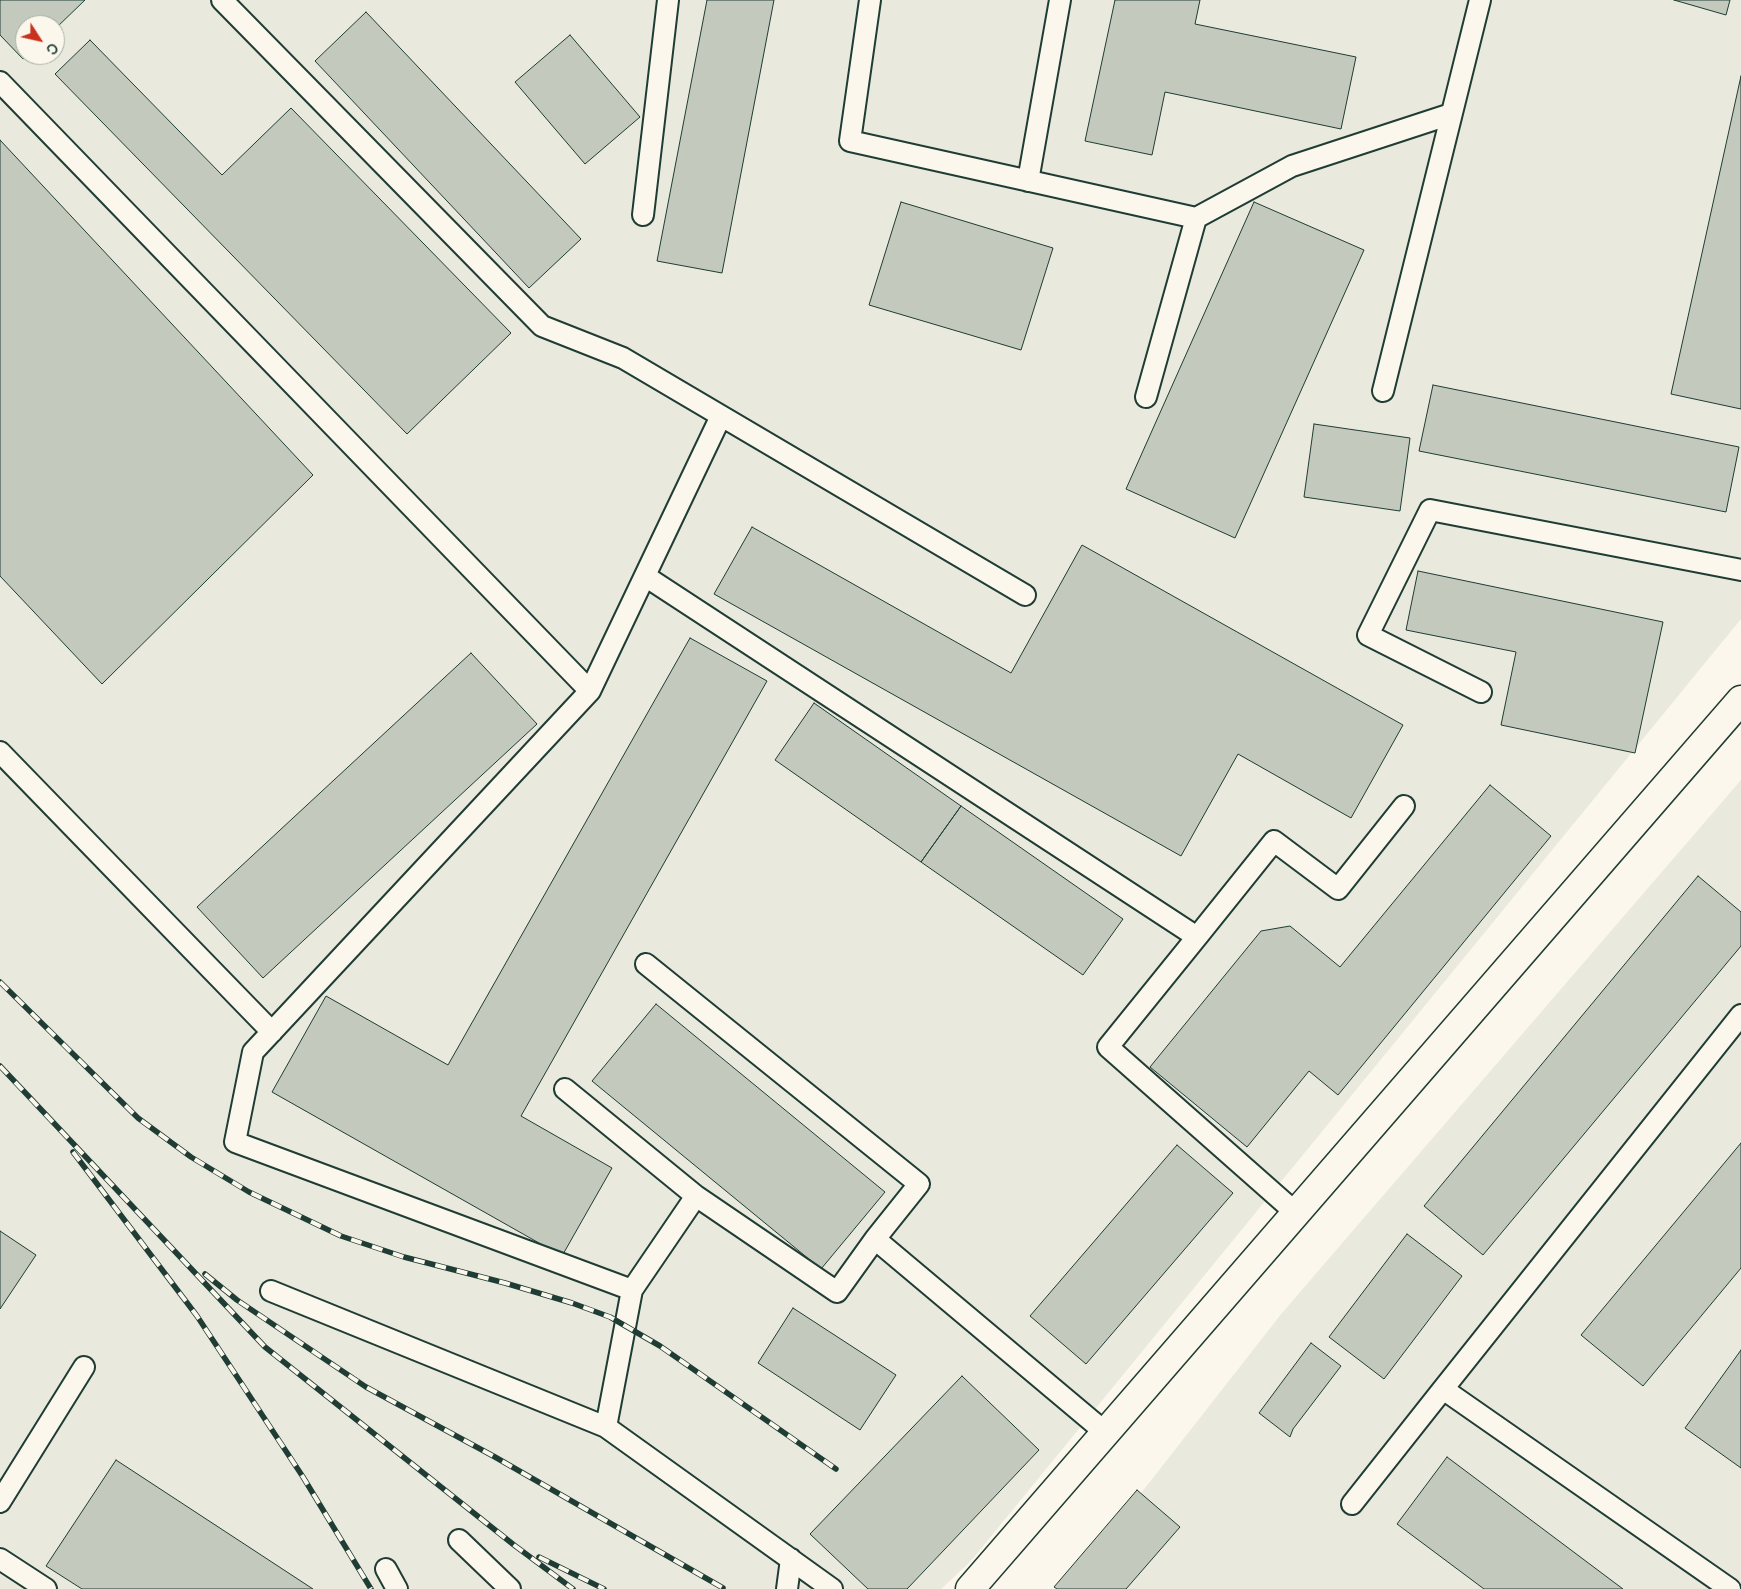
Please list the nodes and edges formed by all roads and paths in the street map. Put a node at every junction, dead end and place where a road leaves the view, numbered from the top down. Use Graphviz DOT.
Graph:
graph roads {
  1 [pos="222,0"];
  2 [pos="668,0"];
  3 [pos="870,0"];
  4 [pos="1060,0"];
  5 [pos="1480,0"];
  6 [pos="0,82"];
  7 [pos="1451,114"];
  8 [pos="1028,181"];
  9 [pos="643,215"];
  10 [pos="1196,218"];
  11 [pos="1383,391"];
  12 [pos="1146,397"];
  13 [pos="721,416"];
  14 [pos="1741,570"];
  15 [pos="645,576"];
  16 [pos="1025,596"];
  17 [pos="590,691"];
  18 [pos="1481,692"];
  19 [pos="1741,700"];
  20 [pos="0,752"];
  21 [pos="1404,806"];
  22 [pos="1197,937"];
  23 [pos="646,964"];
  24 [pos="1741,1015"];
  25 [pos="272,1032"];
  26 [pos="565,1089"];
  27 [pos="696,1196"];
  28 [pos="1296,1212"];
  29 [pos="875,1239"];
  30 [pos="632,1290"];
  31 [pos="271,1292"];
  32 [pos="84,1368"];
  33 [pos="1443,1388"];
  34 [pos="606,1427"];
  35 [pos="1106,1433"];
  36 [pos="0,1502"];
  37 [pos="1352,1504"];
  38 [pos="459,1540"];
  39 [pos="0,1559"];
  40 [pos="791,1559"];
  41 [pos="386,1569"];
  42 [pos="46,1589"];
  43 [pos="397,1589"];
  44 [pos="510,1589"];
  45 [pos="787,1589"];
  46 [pos="832,1589"];
  47 [pos="970,1589"];
  48 [pos="1730,1589"];
  1 -- 13 [label="lane"];
  2 -- 9 [label="lane"];
  3 -- 8 [label="lane"];
  4 -- 8 [label="lane"];
  5 -- 7 [label="lane"];
  6 -- 17 [label="lane"];
  7 -- 10 [label="lane"];
  7 -- 11 [label="lane"];
  8 -- 10 [label="lane"];
  10 -- 12 [label="lane"];
  13 -- 15 [label="lane"];
  13 -- 16 [label="lane"];
  14 -- 18 [label="lane"];
  15 -- 17 [label="lane"];
  15 -- 22 [label="lane"];
  17 -- 25 [label="lane"];
  19 -- 28 [label="street"];
  20 -- 25 [label="lane"];
  21 -- 22 [label="lane"];
  22 -- 28 [label="lane"];
  23 -- 29 [label="lane"];
  24 -- 33 [label="lane"];
  25 -- 30 [label="lane"];
  26 -- 27 [label="lane"];
  27 -- 29 [label="lane"];
  27 -- 30 [label="lane"];
  28 -- 35 [label="street"];
  29 -- 35 [label="lane"];
  30 -- 34 [label="lane"];
  31 -- 34 [label="lane"];
  32 -- 36 [label="lane"];
  33 -- 37 [label="lane"];
  33 -- 48 [label="lane"];
  34 -- 40 [label="lane"];
  35 -- 47 [label="street"];
  38 -- 44 [label="lane"];
  39 -- 42 [label="lane"];
  40 -- 45 [label="lane"];
  40 -- 46 [label="lane"];
  41 -- 43 [label="lane"];
}
